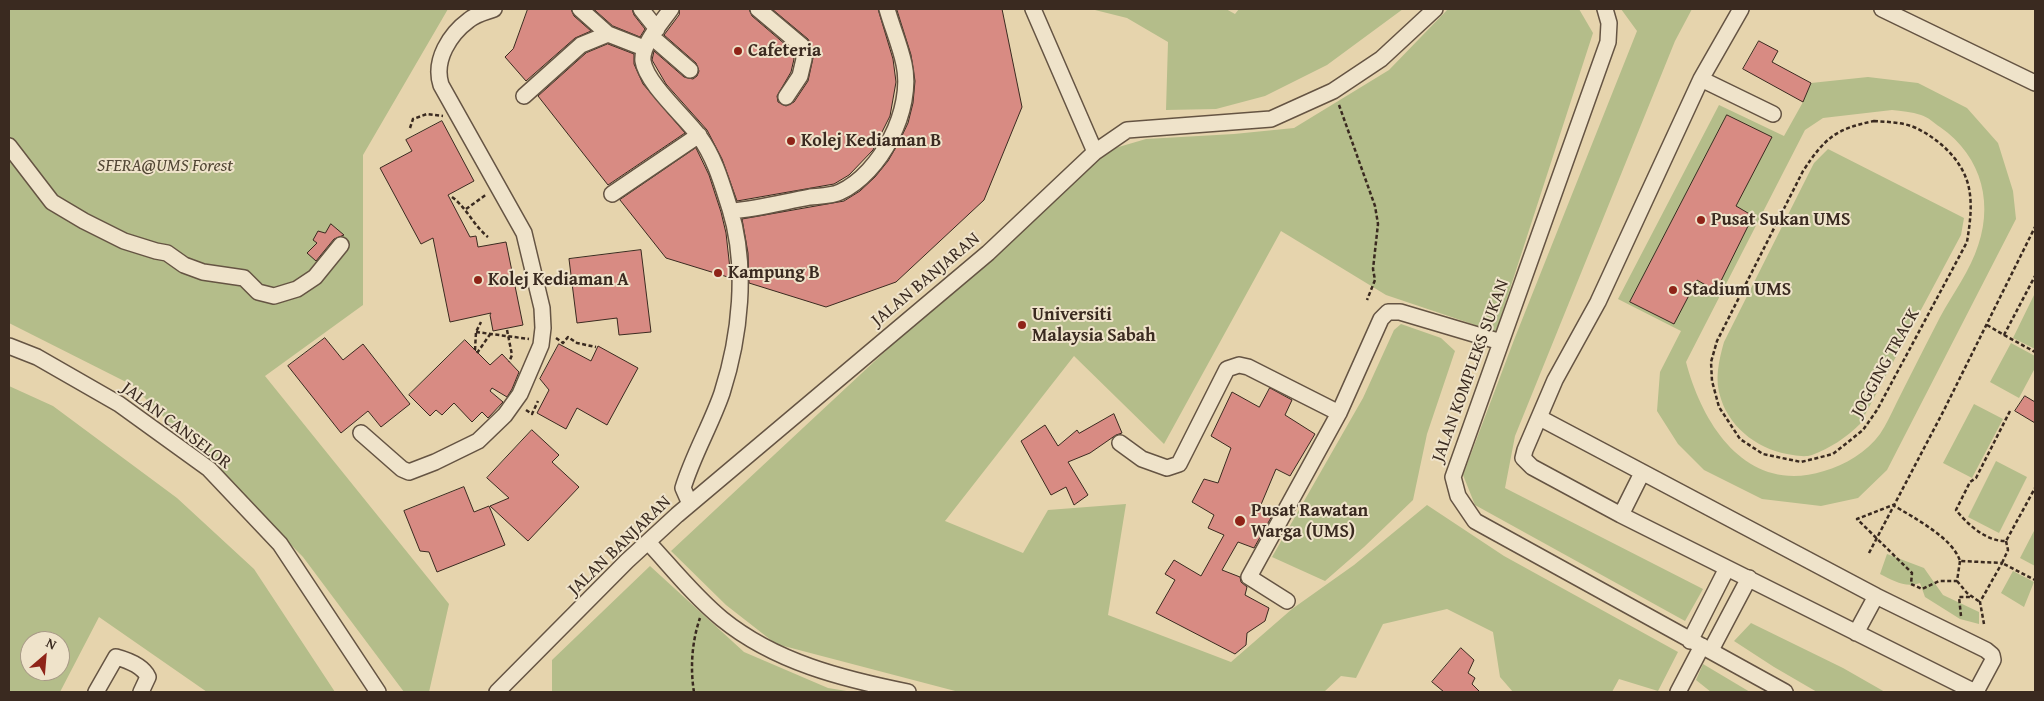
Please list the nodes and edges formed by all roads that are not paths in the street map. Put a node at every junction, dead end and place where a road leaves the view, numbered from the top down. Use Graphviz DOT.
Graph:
graph roads {
  1 [pos="494,9"];
  2 [pos="580,9"];
  3 [pos="641,9"];
  4 [pos="671,9"];
  5 [pos="758,9"];
  6 [pos="887,9"];
  7 [pos="1033,9"];
  8 [pos="1436,9"];
  9 [pos="1604,9"];
  10 [pos="1741,9"];
  11 [pos="1882,9"];
  12 [pos="608,34"];
  13 [pos="651,38"];
  14 [pos="690,70"];
  15 [pos="1701,79"];
  16 [pos="2035,83"];
  17 [pos="524,96"];
  18 [pos="786,98"];
  19 [pos="1773,114"];
  20 [pos="699,135"];
  21 [pos="9,146"];
  22 [pos="1095,152"];
  23 [pos="612,194"];
  24 [pos="731,211"];
  25 [pos="341,245"];
  26 [pos="1502,342"];
  27 [pos="9,346"];
  28 [pos="1339,413"];
  29 [pos="1540,418"];
  30 [pos="361,433"];
  31 [pos="1120,443"];
  32 [pos="1642,473"];
  33 [pos="690,504"];
  34 [pos="1620,515"];
  35 [pos="648,542"];
  36 [pos="1727,568"];
  37 [pos="1749,578"];
  38 [pos="1876,596"];
  39 [pos="1287,601"];
  40 [pos="1856,633"];
  41 [pos="1701,646"];
  42 [pos="96,692"];
  43 [pos="141,692"];
  44 [pos="378,692"];
  45 [pos="497,692"];
  46 [pos="906,692"];
  47 [pos="1678,692"];
  48 [pos="1785,692"];
  1 -- 30 [label="street"];
  2 -- 12 [label="street"];
  3 -- 13 [label="street"];
  4 -- 13 [label="street"];
  5 -- 18 [label="street"];
  6 -- 24 [label="street"];
  7 -- 22 [label="street"];
  8 -- 22 [label="street, JALAN BANJARAN"];
  9 -- 26 [label="street, JALAN KOMPLEKS SUKAN"];
  10 -- 15 [label="street"];
  11 -- 16 [label="street"];
  12 -- 13 [label="street"];
  12 -- 17 [label="street"];
  13 -- 14 [label="street"];
  13 -- 20 [label="street"];
  15 -- 19 [label="street"];
  15 -- 29 [label="street"];
  20 -- 23 [label="street"];
  20 -- 24 [label="street"];
  21 -- 25 [label="street"];
  22 -- 33 [label="street, JALAN BANJARAN"];
  24 -- 33 [label="street"];
  26 -- 28 [label="street"];
  26 -- 41 [label="street, JALAN KOMPLEKS SUKAN"];
  27 -- 44 [label="street, JALAN CANSELOR"];
  28 -- 31 [label="street"];
  28 -- 39 [label="street"];
  29 -- 32 [label="street"];
  29 -- 34 [label="street"];
  32 -- 34 [label="street"];
  32 -- 38 [label="street"];
  33 -- 35 [label="street, JALAN BANJARAN"];
  34 -- 36 [label="street"];
  35 -- 45 [label="street, JALAN BANJARAN"];
  35 -- 46 [label="street"];
  36 -- 37 [label="street"];
  36 -- 41 [label="street"];
  37 -- 40 [label="street"];
  37 -- 41 [label="street"];
  38 -- 40 [label="street"];
  38 -- 40 [label="street"];
  41 -- 47 [label="street"];
  41 -- 48 [label="street, JALAN KOMPLEKS SUKAN"];
  42 -- 43 [label="street"];
}
